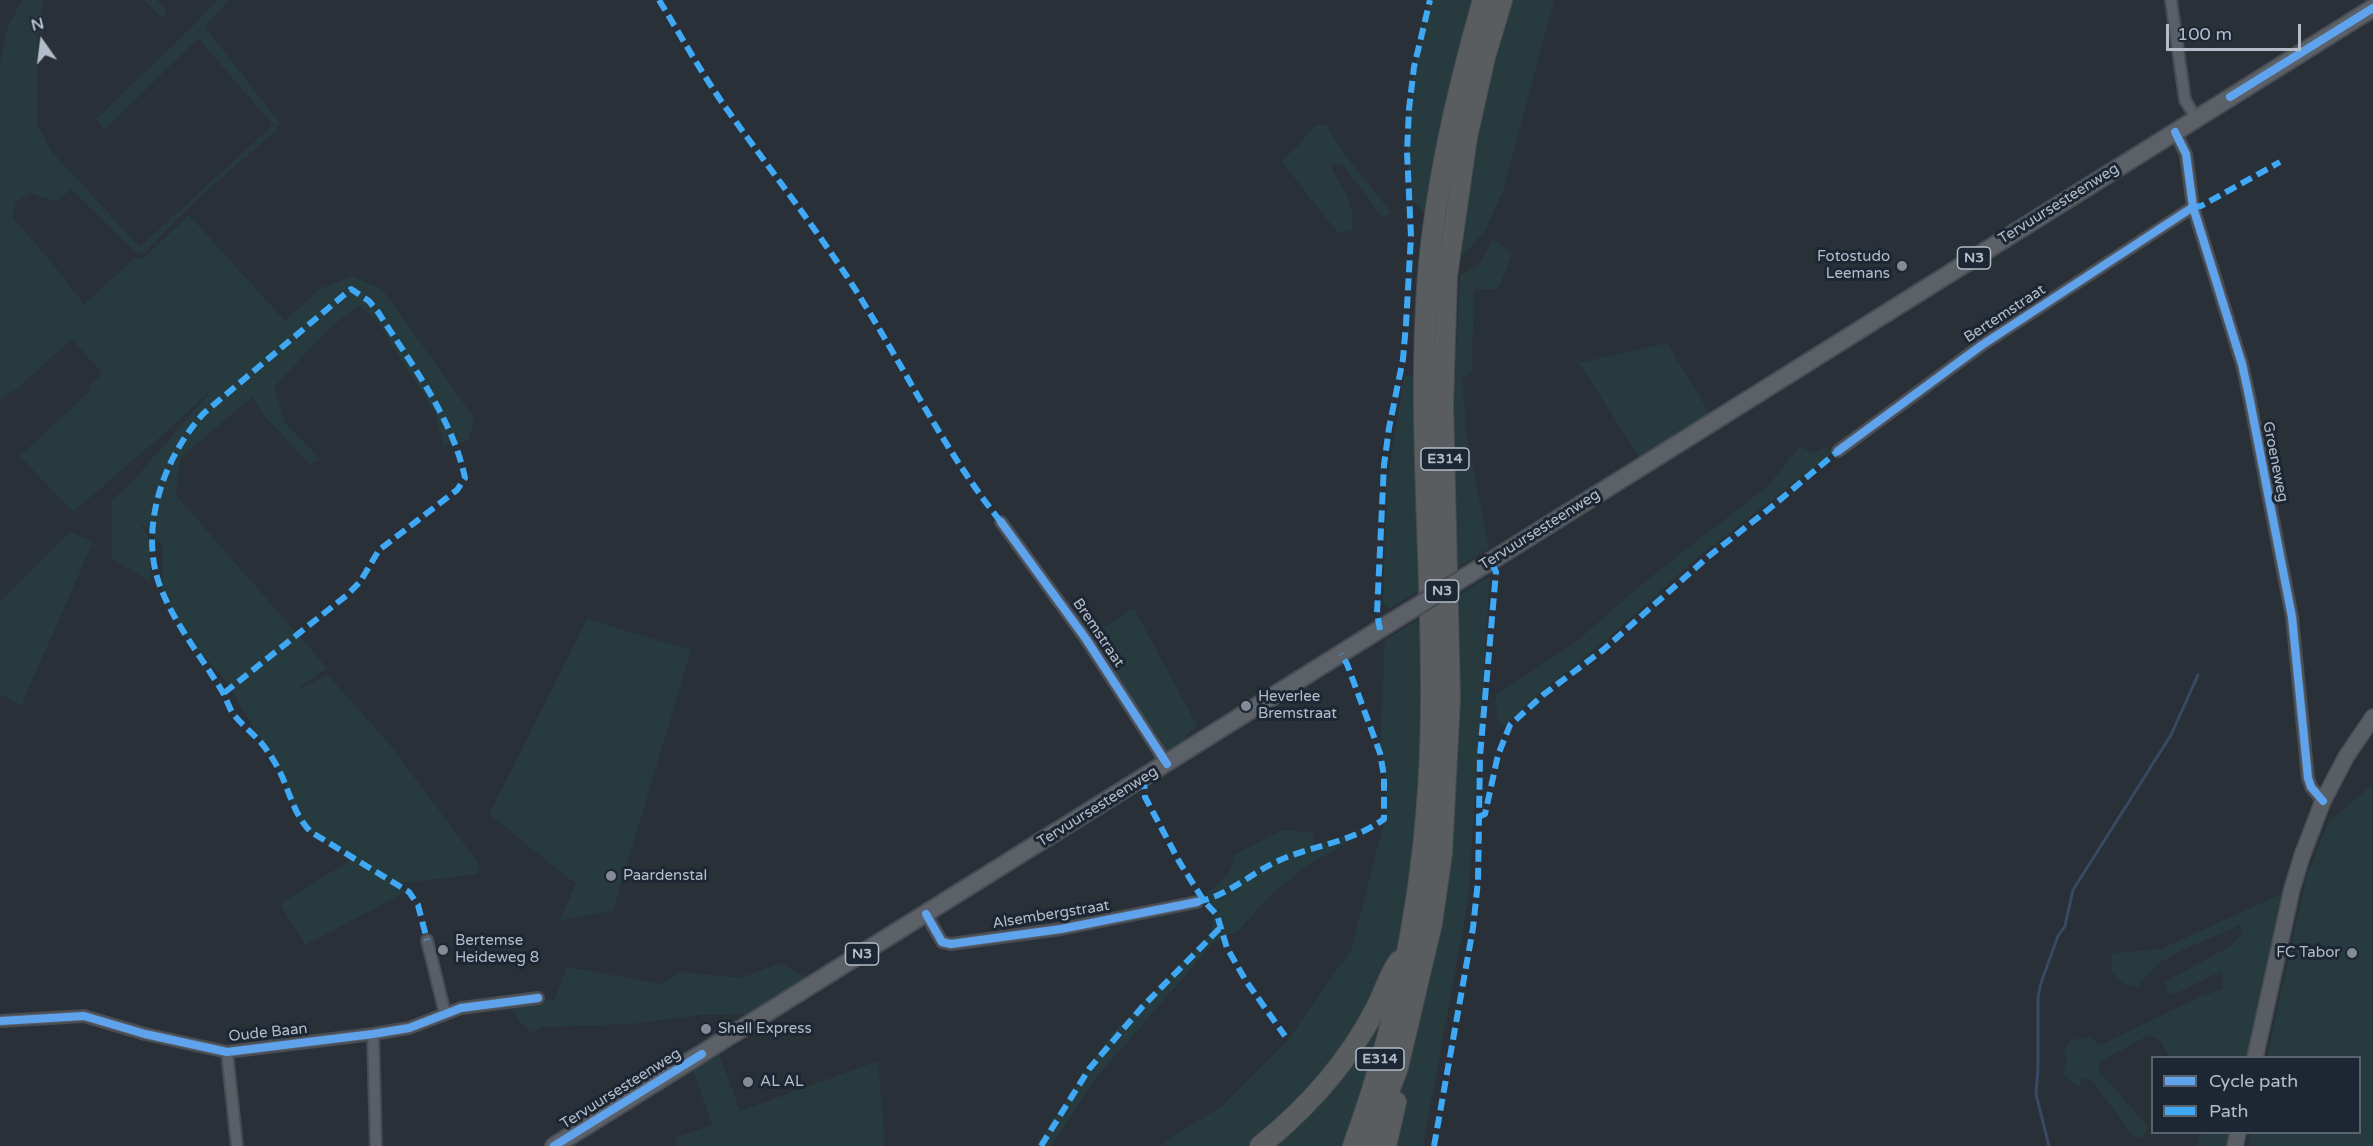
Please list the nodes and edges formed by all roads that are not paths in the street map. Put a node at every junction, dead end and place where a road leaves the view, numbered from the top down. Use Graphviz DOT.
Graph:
graph roads {
  1 [pos="1482,0"];
  2 [pos="1502,0"];
  3 [pos="2171,0"];
  4 [pos="2373,8"];
  5 [pos="2196,118"];
  6 [pos="2175,132"];
  7 [pos="2193,207"];
  8 [pos="1838,451"];
  9 [pos="1001,522"];
  10 [pos="2373,717"];
  11 [pos="1167,764"];
  12 [pos="2323,801"];
  13 [pos="1197,902"];
  14 [pos="926,914"];
  15 [pos="427,940"];
  16 [pos="1408,949"];
  17 [pos="538,998"];
  18 [pos="445,1013"];
  19 [pos="0,1022"];
  20 [pos="373,1034"];
  21 [pos="226,1052"];
  22 [pos="2255,1056"];
  23 [pos="1398,1067"];
  24 [pos="237,1146"];
  25 [pos="376,1146"];
  26 [pos="554,1146"];
  27 [pos="1260,1146"];
  28 [pos="1353,1146"];
  29 [pos="1369,1146"];
  30 [pos="1386,1146"];
  1 -- 16 [label="highway, E314"];
  2 -- 23 [label="highway, E314"];
  3 -- 5 [label="street"];
  4 -- 5 [label="main road, Tervuursesteenweg / N3"];
  5 -- 6 [label="main road, Tervuursesteenweg / N3"];
  6 -- 7 [label="street, Groeneweg"];
  6 -- 11 [label="main road, Tervuursesteenweg / N3, bridge"];
  7 -- 8 [label="street, Bertemstraat"];
  7 -- 12 [label="street, Groeneweg"];
  9 -- 11 [label="street, Bremstraat"];
  10 -- 12 [label="main road"];
  11 -- 14 [label="main road, Tervuursesteenweg / N3"];
  12 -- 22 [label="main road"];
  13 -- 14 [label="street, Alsembergstraat"];
  14 -- 26 [label="main road, Tervuursesteenweg / N3"];
  15 -- 18 [label="street"];
  16 -- 27 [label="highway"];
  16 -- 28 [label="highway, E314"];
  17 -- 18 [label="street, Oude Baan"];
  18 -- 20 [label="street, Oude Baan"];
  19 -- 21 [label="street, Oude Baan"];
  20 -- 21 [label="street, Oude Baan"];
  20 -- 25 [label="street"];
  21 -- 24 [label="street"];
  23 -- 29 [label="highway, E314"];
  23 -- 30 [label="highway"];
}
